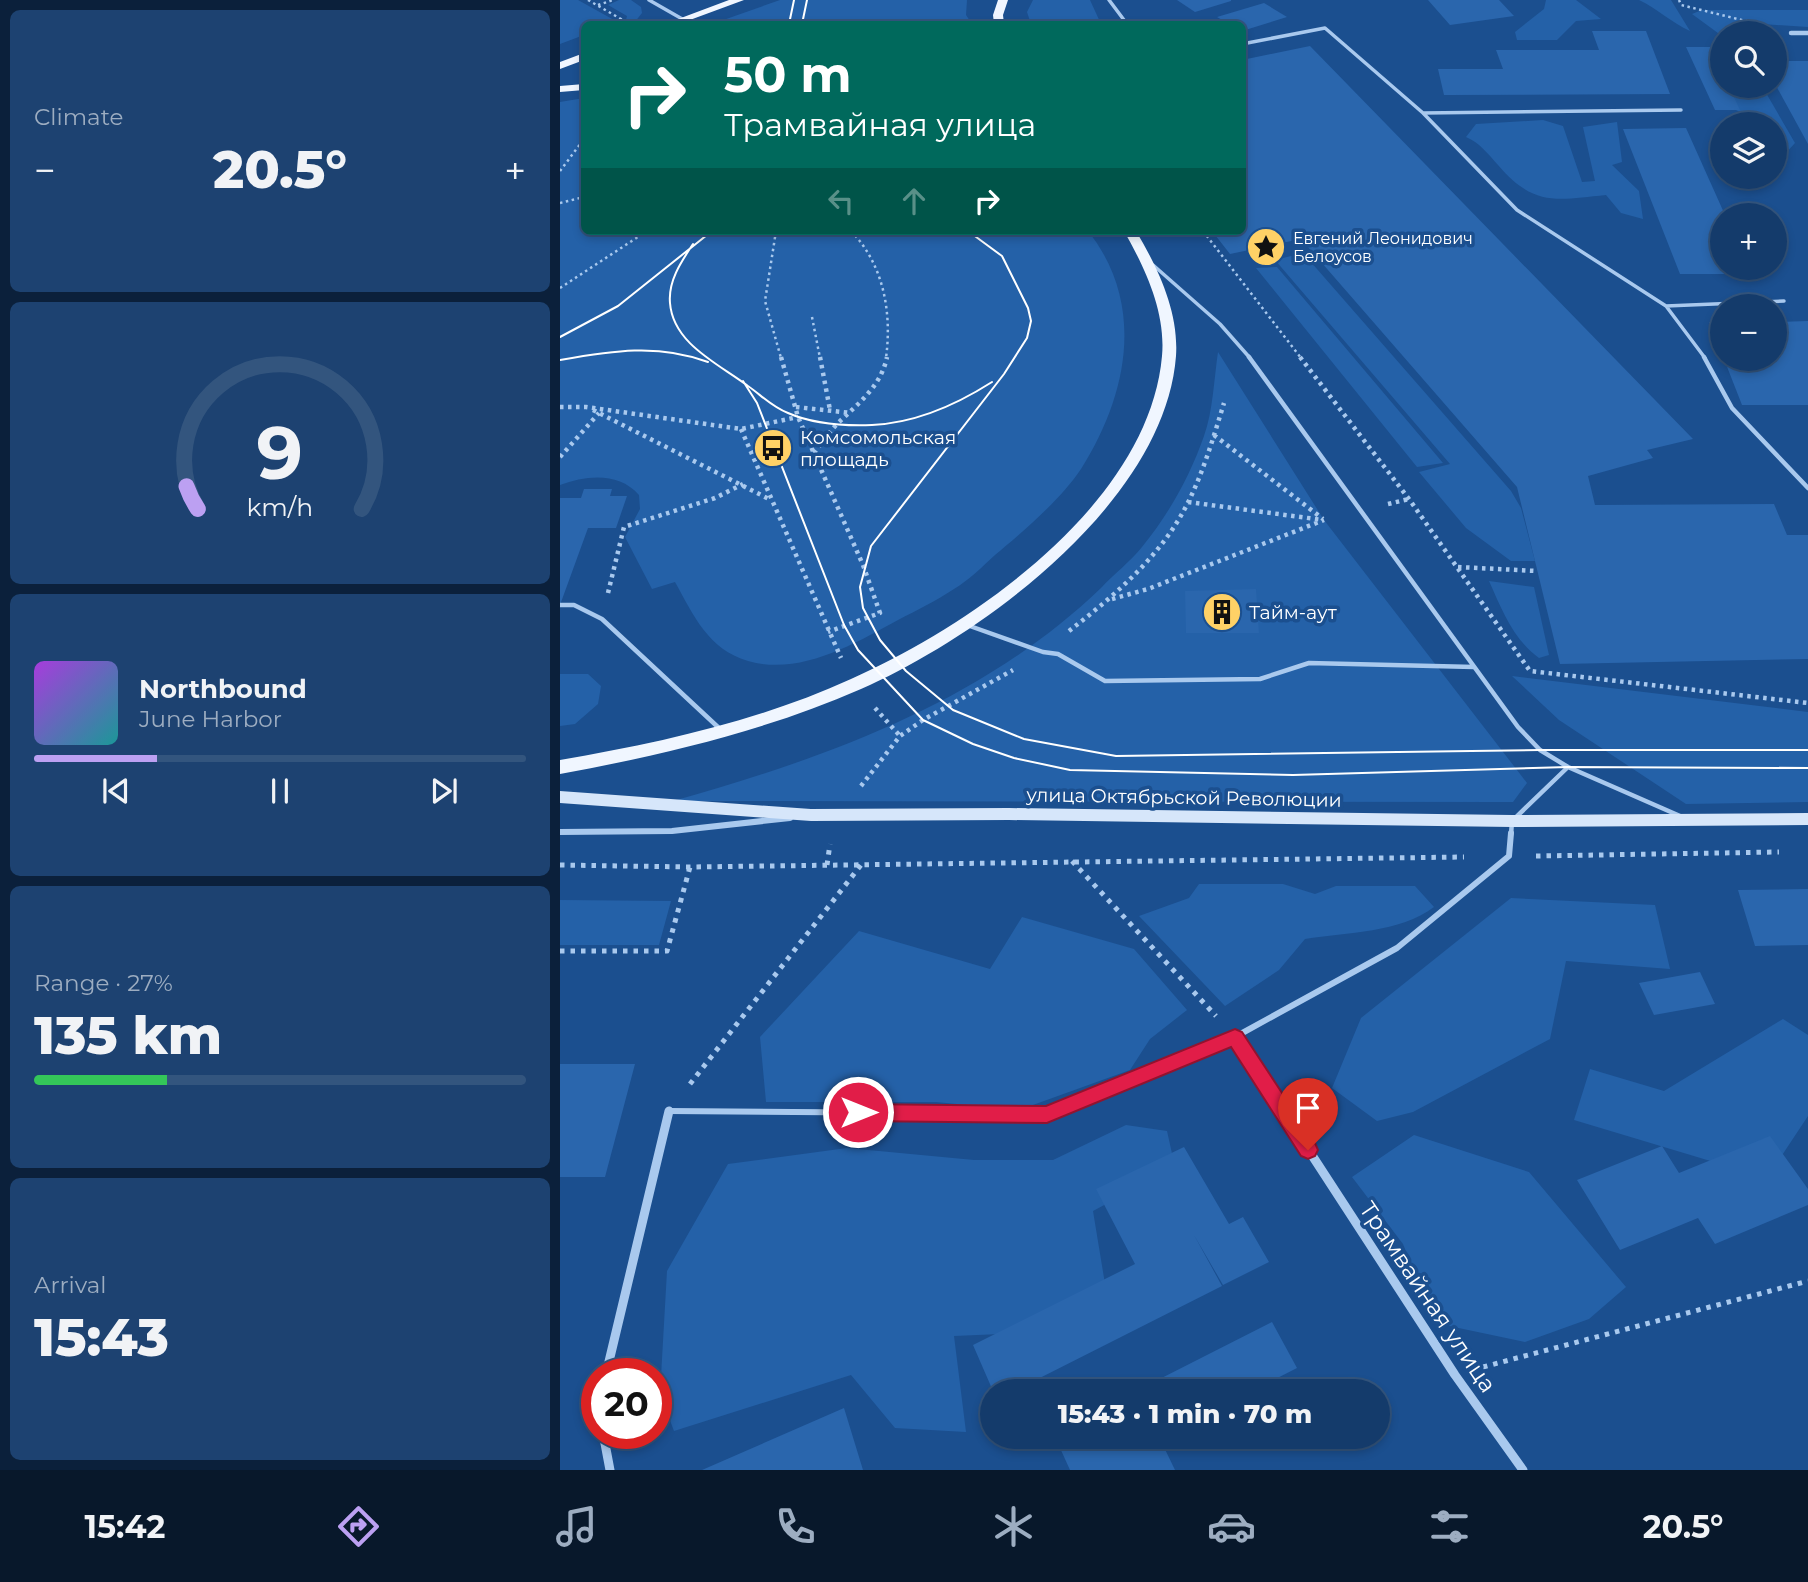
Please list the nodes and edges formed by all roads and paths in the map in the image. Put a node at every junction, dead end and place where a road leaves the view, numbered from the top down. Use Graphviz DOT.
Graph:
graph roads {
  1 [pos="588,0"];
  2 [pos="613,0"];
  3 [pos="649,0"];
  4 [pos="739,0"];
  5 [pos="1003,0"];
  6 [pos="1109,0"];
  7 [pos="1679,0"];
  8 [pos="598,5"];
  9 [pos="684,20"];
  10 [pos="619,21"];
  11 [pos="680,21"];
  12 [pos="999,21"];
  13 [pos="1125,21"];
  14 [pos="1791,33"];
  15 [pos="1808,33"];
  16 [pos="1246,43"];
  17 [pos="581,57"];
  18 [pos="560,65"];
  19 [pos="581,86"];
  20 [pos="560,89"];
  21 [pos="1681,110"];
  22 [pos="1423,113"];
  23 [pos="581,143"];
  24 [pos="560,171"];
  25 [pos="581,198"];
  26 [pos="560,204"];
  27 [pos="641,235"];
  28 [pos="775,235"];
  29 [pos="856,235"];
  30 [pos="1132,235"];
  31 [pos="1206,235"];
  32 [pos="1149,262"];
  33 [pos="560,288"];
  34 [pos="1710,304"];
  35 [pos="1666,306"];
  36 [pos="812,317"];
  37 [pos="560,407"];
  38 [pos="586,407"];
  39 [pos="796,407"];
  40 [pos="830,410"];
  41 [pos="599,413"];
  42 [pos="852,413"];
  43 [pos="799,416"];
  44 [pos="741,429"];
  45 [pos="1214,435"];
  46 [pos="814,453"];
  47 [pos="560,457"];
  48 [pos="743,484"];
  49 [pos="1808,488"];
  50 [pos="1409,499"];
  51 [pos="770,500"];
  52 [pos="1188,502"];
  53 [pos="1384,506"];
  54 [pos="1324,520"];
  55 [pos="1457,567"];
  56 [pos="1537,571"];
  57 [pos="1110,600"];
  58 [pos="560,605"];
  59 [pos="602,619"];
  60 [pos="964,624"];
  61 [pos="1474,667"];
  62 [pos="1808,703"];
  63 [pos="723,731"];
  64 [pos="560,766"];
  65 [pos="1568,767"];
  66 [pos="560,797"];
  67 [pos="811,816"];
  68 [pos="1686,818"];
  69 [pos="1808,819"];
  70 [pos="1512,821"];
  71 [pos="560,832"];
  72 [pos="1781,852"];
  73 [pos="1509,856"];
  74 [pos="1072,861"];
  75 [pos="560,865"];
  76 [pos="862,865"];
  77 [pos="690,867"];
  78 [pos="560,951"];
  79 [pos="1235,1037"];
  80 [pos="669,1111"];
  81 [pos="1808,1282"];
  82 [pos="610,1358"];
  83 [pos="1455,1375"];
  84 [pos="606,1449"];
  85 [pos="610,1470"];
  86 [pos="1523,1470"];
  1 -- 8 [label="path"];
  2 -- 8 [label="path"];
  3 -- 9 [label="lane"];
  4 -- 9 [label="main road"];
  5 -- 12 [label="main road"];
  6 -- 13 [label="lane"];
  7 -- 14 [label="path"];
  8 -- 10 [label="path"];
  9 -- 11 [label="main road"];
  14 -- 15 [label="street"];
  16 -- 22 [label="lane"];
  17 -- 18 [label="main road"];
  19 -- 20 [label="main road"];
  21 -- 22 [label="lane"];
  22 -- 35 [label="lane"];
  23 -- 24 [label="path"];
  25 -- 26 [label="path"];
  27 -- 33 [label="path"];
  28 -- 39 [label="path"];
  29 -- 42 [label="path"];
  30 -- 32 [label="main road"];
  31 -- 50 [label="path"];
  32 -- 60 [label="main road"];
  32 -- 61 [label="lane"];
  34 -- 35 [label="lane"];
  35 -- 49 [label="lane"];
  36 -- 40 [label="path"];
  37 -- 38 [label="path"];
  38 -- 41 [label="path"];
  38 -- 44 [label="path"];
  39 -- 40 [label="path"];
  39 -- 43 [label="path"];
  40 -- 42 [label="path"];
  41 -- 47 [label="path"];
  41 -- 48 [label="path"];
  42 -- 46 [label="path"];
  43 -- 44 [label="path"];
  43 -- 46 [label="path"];
  44 -- 51 [label="path"];
  45 -- 54 [label="path"];
  46 -- 51 [label="path"];
  48 -- 51 [label="path"];
  48 -- 59 [label="path"];
  50 -- 53 [label="path"];
  50 -- 55 [label="path"];
  52 -- 54 [label="path"];
  54 -- 57 [label="path"];
  55 -- 56 [label="path"];
  55 -- 62 [label="path"];
  58 -- 59 [label="lane"];
  59 -- 63 [label="lane"];
  60 -- 61 [label="lane"];
  60 -- 63 [label="main road"];
  61 -- 65 [label="lane"];
  63 -- 64 [label="main road"];
  65 -- 68 [label="lane"];
  65 -- 70 [label="lane"];
  66 -- 67 [label="street, улица Октябрьской Революции"];
  67 -- 70 [label="street, улица Октябрьской Революции"];
  67 -- 71 [label="street"];
  68 -- 69 [label="street, улица Октябрьской Революции"];
  68 -- 70 [label="street, улица Октябрьской Революции"];
  70 -- 73 [label="lane"];
  72 -- 73 [label="path"];
  73 -- 74 [label="path"];
  73 -- 79 [label="lane"];
  74 -- 76 [label="path"];
  74 -- 79 [label="path"];
  75 -- 77 [label="path"];
  76 -- 77 [label="path"];
  76 -- 80 [label="path"];
  77 -- 78 [label="path"];
  79 -- 80 [label="lane"];
  79 -- 83 [label="street, Трамвайная улица"];
  80 -- 82 [label="street"];
  81 -- 83 [label="path"];
  83 -- 86 [label="street, Трамвайная улица"];
  84 -- 85 [label="street"];
}
